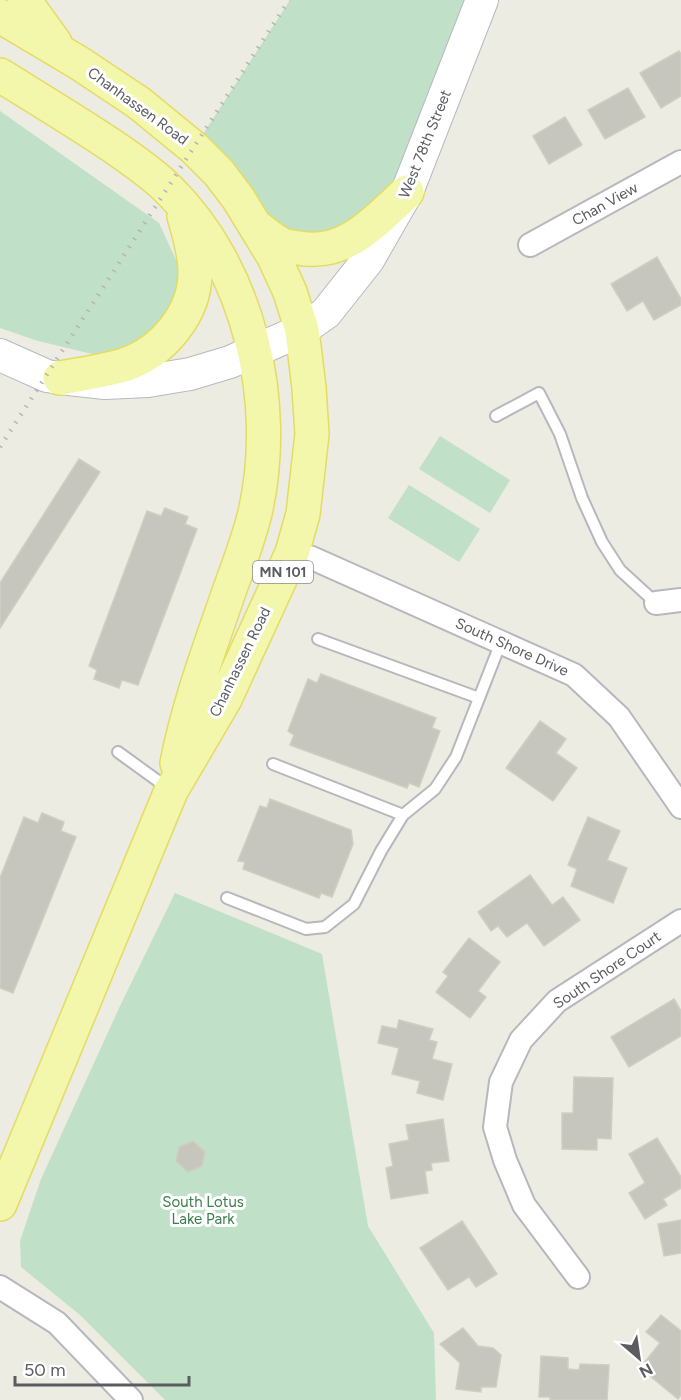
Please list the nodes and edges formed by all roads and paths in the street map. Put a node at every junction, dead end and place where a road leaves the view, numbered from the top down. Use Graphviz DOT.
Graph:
graph roads {
  1 [pos="24,0"];
  2 [pos="482,0"];
  3 [pos="0,16"];
  4 [pos="63,54"];
  5 [pos="0,75"];
  6 [pos="681,162"];
  7 [pos="407,192"];
  8 [pos="180,203"];
  9 [pos="258,228"];
  10 [pos="530,245"];
  11 [pos="302,330"];
  12 [pos="253,352"];
  13 [pos="0,356"];
  14 [pos="60,378"];
  15 [pos="496,416"];
  16 [pos="292,553"];
  17 [pos="681,600"];
  18 [pos="656,603"];
  19 [pos="318,639"];
  20 [pos="501,642"];
  21 [pos="479,698"];
  22 [pos="118,752"];
  23 [pos="273,764"];
  24 [pos="171,791"];
  25 [pos="681,807"];
  26 [pos="403,815"];
  27 [pos="227,898"];
  28 [pos="681,921"];
  29 [pos="0,1204"];
  30 [pos="578,1277"];
  31 [pos="0,1287"];
  32 [pos="131,1400"];
  1 -- 4 [label="main road"];
  2 -- 7 [label="street, West 78th Street"];
  3 -- 4 [label="main road, Chanhassen Road / MN 101"];
  4 -- 9 [label="main road, Chanhassen Road / MN 101"];
  5 -- 8 [label="main road, Chanhassen Road / MN 101"];
  6 -- 10 [label="street, Chan View"];
  7 -- 9 [label="main road"];
  7 -- 11 [label="street, West 78th Street"];
  8 -- 12 [label="main road, Chanhassen Road / MN 101"];
  8 -- 14 [label="main road"];
  9 -- 11 [label="main road, Chanhassen Road / MN 101"];
  11 -- 12 [label="street, West 78th Street"];
  11 -- 16 [label="main road, Chanhassen Road / MN 101"];
  12 -- 14 [label="street, West 78th Street"];
  12 -- 24 [label="main road, Chanhassen Road / MN 101"];
  13 -- 14 [label="street, West 78th Street"];
  15 -- 18 [label="lane"];
  16 -- 20 [label="street, South Shore Drive"];
  16 -- 24 [label="main road, Chanhassen Road / MN 101"];
  17 -- 18 [label="street"];
  19 -- 21 [label="lane"];
  20 -- 21 [label="lane"];
  20 -- 25 [label="street, South Shore Drive"];
  21 -- 26 [label="lane"];
  22 -- 24 [label="lane"];
  23 -- 26 [label="lane"];
  24 -- 29 [label="main road, Chanhassen Road / MN 101"];
  26 -- 27 [label="lane"];
  28 -- 30 [label="street, South Shore Court"];
  31 -- 32 [label="street"];
}
